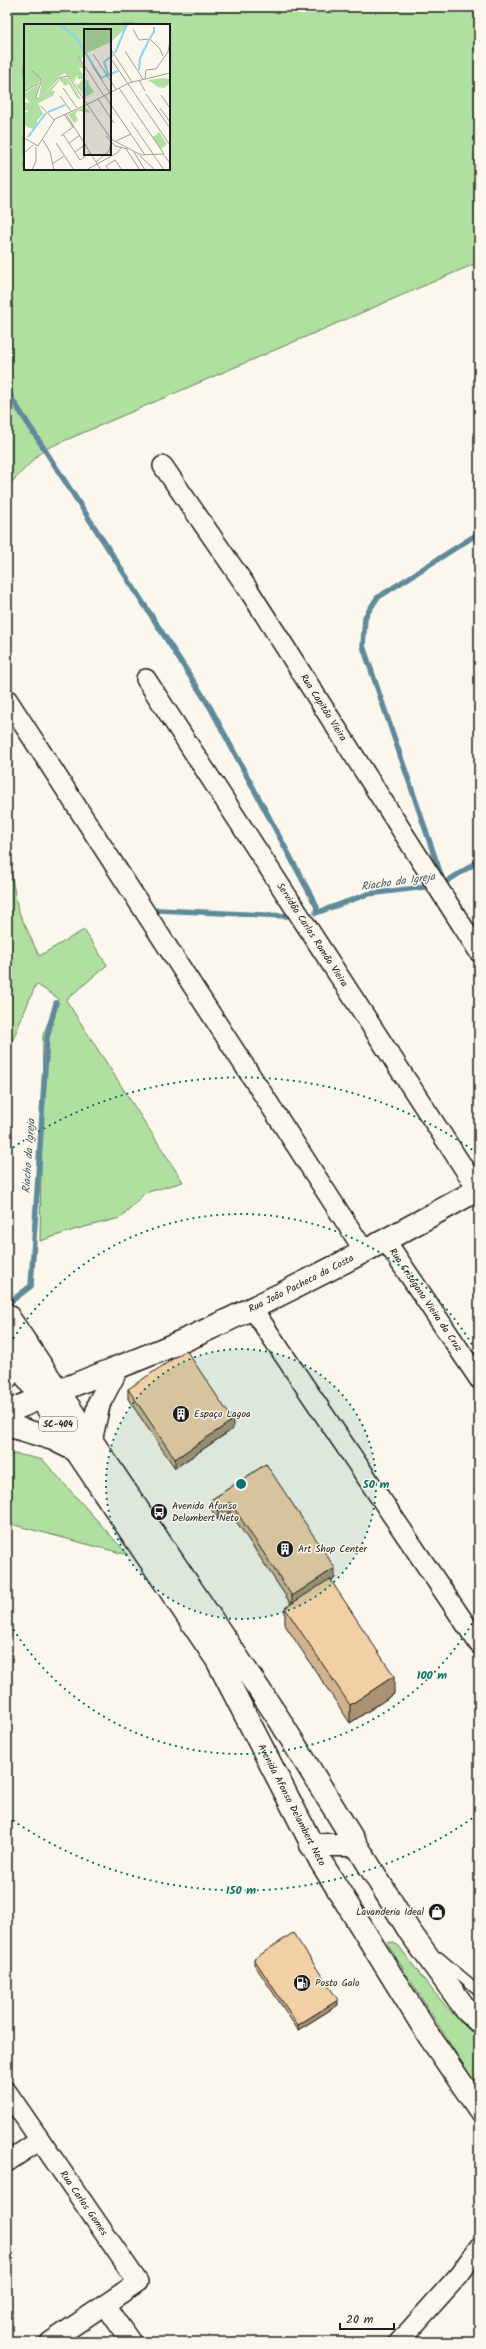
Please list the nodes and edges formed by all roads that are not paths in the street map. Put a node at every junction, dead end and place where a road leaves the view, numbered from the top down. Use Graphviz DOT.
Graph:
graph roads {
  1 [pos="163,466"];
  2 [pos="146,679"];
  3 [pos="7,699"];
  4 [pos="479,952"];
  5 [pos="478,1190"];
  6 [pos="386,1241"];
  7 [pos="365,1252"];
  8 [pos="252,1308"];
  9 [pos="7,1315"];
  10 [pos="9,1352"];
  11 [pos="118,1367"];
  12 [pos="7,1377"];
  13 [pos="479,1379"];
  14 [pos="50,1394"];
  15 [pos="7,1412"];
  16 [pos="7,1425"];
  17 [pos="83,1444"];
  18 [pos="479,1644"];
  19 [pos="311,1845"];
  20 [pos="355,1845"];
  21 [pos="410,1932"];
  22 [pos="479,1991"];
  23 [pos="479,2022"];
  24 [pos="7,2092"];
  25 [pos="479,2109"];
  26 [pos="40,2140"];
  27 [pos="7,2162"];
  28 [pos="479,2247"];
  29 [pos="105,2305"];
  30 [pos="50,2342"];
  31 [pos="131,2342"];
  32 [pos="399,2342"];
  1 -- 4 [label="street, Rua Capitão Vieira"];
  2 -- 5 [label="street, Servidão Carlos Romão Vieira"];
  3 -- 7 [label="street"];
  5 -- 6 [label="main road, Rua João Pacheco da Costa"];
  6 -- 7 [label="main road, Rua João Pacheco da Costa"];
  6 -- 13 [label="street, Rua Crisógono Vieira da Cruz"];
  7 -- 8 [label="main road, Rua João Pacheco da Costa"];
  8 -- 11 [label="main road, Rua João Pacheco da Costa"];
  8 -- 18 [label="street"];
  9 -- 14 [label="main road"];
  10 -- 12 [label="main road"];
  10 -- 14 [label="main road"];
  11 -- 14 [label="main road, Rua João Pacheco da Costa"];
  11 -- 17 [label="main road"];
  14 -- 15 [label="main road, Rua João Pacheco da Costa"];
  14 -- 17 [label="main road, Avenida Afonso Delambert Neto"];
  16 -- 17 [label="main road"];
  17 -- 19 [label="main road, Avenida Afonso Delambert Neto"];
  17 -- 20 [label="main road, Avenida Afonso Delambert Neto"];
  19 -- 20 [label="main road"];
  19 -- 25 [label="main road, Avenida Afonso Delambert Neto"];
  20 -- 21 [label="main road, Avenida Afonso Delambert Neto"];
  21 -- 22 [label="lane"];
  21 -- 23 [label="main road, Avenida Afonso Delambert Neto"];
  24 -- 26 [label="street, Rua Carlos Gomes"];
  26 -- 27 [label="street"];
  26 -- 29 [label="street, Rua Carlos Gomes"];
  28 -- 32 [label="street"];
  29 -- 30 [label="street"];
  29 -- 31 [label="street"];
}
